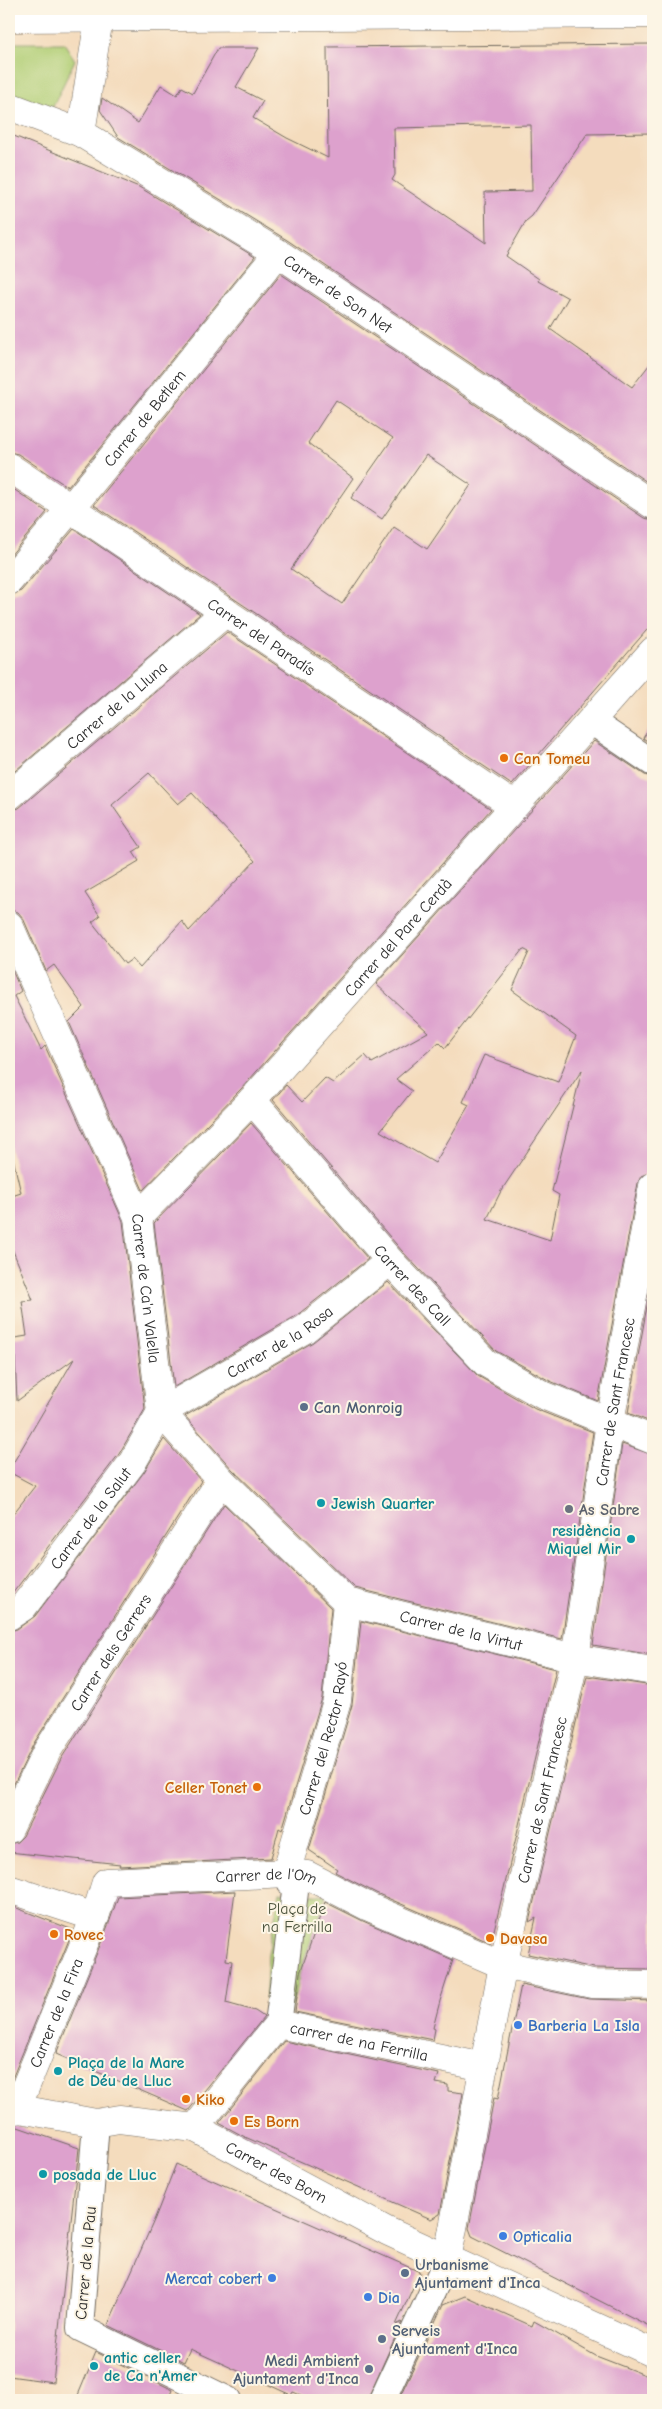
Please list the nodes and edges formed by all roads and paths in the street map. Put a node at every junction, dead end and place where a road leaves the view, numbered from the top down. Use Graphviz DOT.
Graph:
graph roads {
  1 [pos="643,12"];
  2 [pos="270,13"];
  3 [pos="9,18"];
  4 [pos="99,18"];
  5 [pos="9,106"];
  6 [pos="81,133"];
  7 [pos="278,254"];
  8 [pos="9,467"];
  9 [pos="653,505"];
  10 [pos="71,508"];
  11 [pos="9,581"];
  12 [pos="226,612"];
  13 [pos="653,650"];
  14 [pos="591,721"];
  15 [pos="653,763"];
  16 [pos="9,796"];
  17 [pos="513,805"];
  18 [pos="9,925"];
  19 [pos="252,1100"];
  20 [pos="653,1186"];
  21 [pos="138,1217"];
  22 [pos="390,1261"];
  23 [pos="161,1412"];
  24 [pos="610,1422"];
  25 [pos="653,1440"];
  26 [pos="221,1480"];
  27 [pos="347,1602"];
  28 [pos="9,1616"];
  29 [pos="574,1658"];
  30 [pos="653,1670"];
  31 [pos="9,1829"];
  32 [pos="286,1873"];
  33 [pos="9,1889"];
  34 [pos="95,1917"];
  35 [pos="503,1965"];
  36 [pos="653,1985"];
  37 [pos="278,2024"];
  38 [pos="484,2067"];
  39 [pos="12,2108"];
  40 [pos="96,2124"];
  41 [pos="195,2128"];
  42 [pos="447,2260"];
  43 [pos="653,2353"];
  44 [pos="223,2400"];
  45 [pos="382,2400"];
  1 -- 2 [label="street"];
  2 -- 4 [label="street"];
  3 -- 4 [label="street"];
  4 -- 6 [label="street"];
  5 -- 6 [label="street, Carrer de Son Net"];
  6 -- 7 [label="street, Carrer de Son Net"];
  7 -- 9 [label="street, Carrer de Son Net"];
  7 -- 10 [label="street, Carrer de Betlem"];
  8 -- 10 [label="street, Carrer del Paradís"];
  10 -- 11 [label="street, Carrer de Betlem"];
  10 -- 12 [label="street, Carrer del Paradís"];
  12 -- 16 [label="street, Carrer de la Lluna"];
  12 -- 17 [label="street, Carrer del Paradís"];
  13 -- 14 [label="street, Carrer del Pare Cerdà"];
  14 -- 15 [label="street"];
  14 -- 17 [label="street, Carrer del Pare Cerdà"];
  17 -- 19 [label="street, Carrer del Pare Cerdà"];
  18 -- 21 [label="street, Carrer de Ca'n Valella"];
  19 -- 21 [label="street, Carrer del Pare Cerdà"];
  19 -- 22 [label="street, Carrer des Call"];
  20 -- 24 [label="street, Carrer de Sant Francesc"];
  21 -- 23 [label="street, Carrer de Ca'n Valella"];
  22 -- 23 [label="street, Carrer de la Rosa"];
  22 -- 24 [label="street, Carrer des Call"];
  23 -- 26 [label="street"];
  23 -- 28 [label="street, Carrer de la Salut"];
  24 -- 25 [label="street, Carrer des Call"];
  24 -- 29 [label="street, Carrer de Sant Francesc"];
  26 -- 27 [label="street"];
  26 -- 31 [label="street, Carrer dels Gerrers"];
  27 -- 29 [label="street, Carrer de la Virtut"];
  27 -- 32 [label="street, Carrer del Rector Rayó"];
  29 -- 30 [label="street, Carrer de la Virtut"];
  29 -- 35 [label="street, Carrer de Sant Francesc"];
  32 -- 34 [label="street, Carrer de l'Om"];
  32 -- 35 [label="street, Carrer de l'Om"];
  32 -- 37 [label="street"];
  33 -- 34 [label="street"];
  34 -- 39 [label="street, Carrer de la Fira"];
  35 -- 36 [label="street, Carrer de l'Om"];
  35 -- 38 [label="street, Carrer de Sant Francesc"];
  37 -- 38 [label="street, carrer de na Ferrilla"];
  37 -- 41 [label="street, carrer de na Ferrilla"];
  38 -- 42 [label="street, Carrer de Sant Francesc"];
  39 -- 40 [label="street"];
  40 -- 41 [label="street, Carrer des Born"];
  40 -- 44 [label="street, Carrer de la Pau"];
  41 -- 42 [label="street, Carrer des Born"];
  42 -- 43 [label="street, Carrer des Born"];
  42 -- 45 [label="street, Carrer de Sant Francesc"];
}
